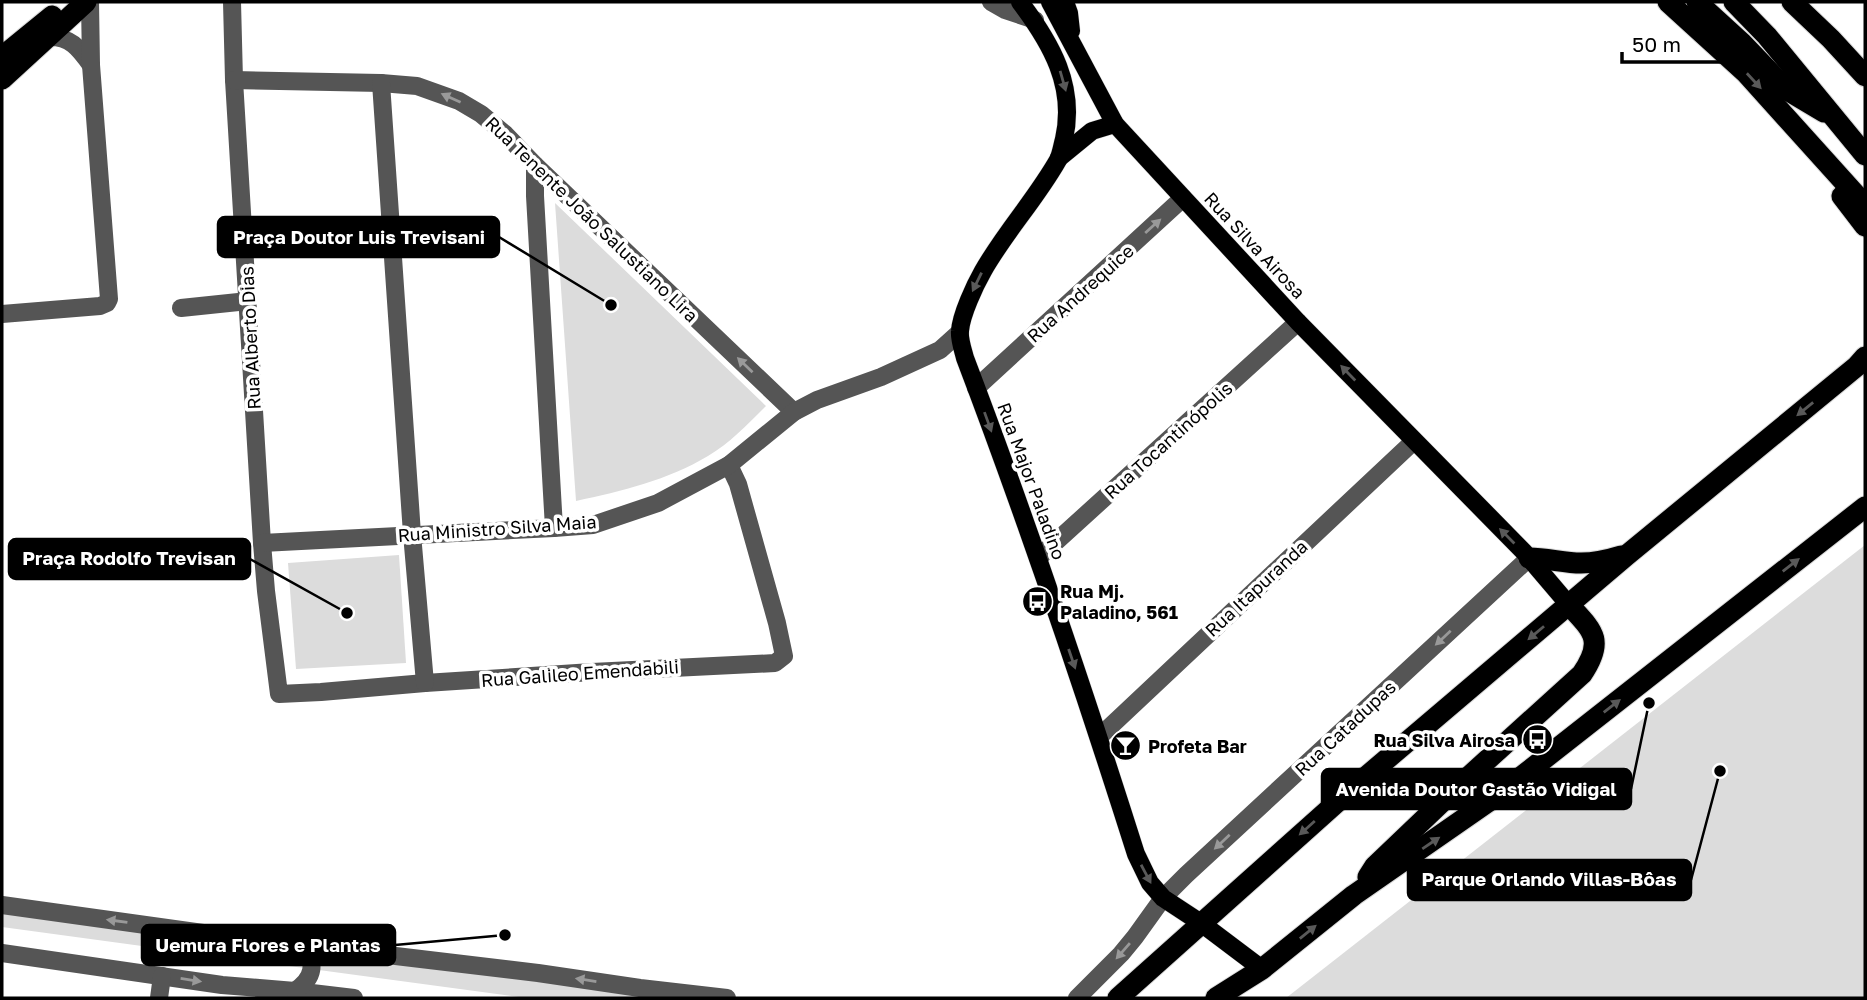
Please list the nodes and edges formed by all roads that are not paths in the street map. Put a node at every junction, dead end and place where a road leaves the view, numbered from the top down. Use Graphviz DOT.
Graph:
graph roads {
  1 [pos="69,2"];
  2 [pos="88,2"];
  3 [pos="232,2"];
  4 [pos="990,2"];
  5 [pos="1020,2"];
  6 [pos="1050,2"];
  7 [pos="1065,2"];
  8 [pos="1668,2"];
  9 [pos="1697,2"];
  10 [pos="1734,2"];
  11 [pos="1792,2"];
  12 [pos="1035,20"];
  13 [pos="48,37"];
  14 [pos="1073,45"];
  15 [pos="2,57"];
  16 [pos="91,65"];
  17 [pos="1865,76"];
  18 [pos="2,79"];
  19 [pos="234,80"];
  20 [pos="380,83"];
  21 [pos="1837,120"];
  22 [pos="1115,124"];
  23 [pos="1865,155"];
  24 [pos="1059,158"];
  25 [pos="536,165"];
  26 [pos="1833,168"];
  27 [pos="1183,198"];
  28 [pos="1865,205"];
  29 [pos="1865,226"];
  30 [pos="248,301"];
  31 [pos="181,308"];
  32 [pos="2,314"];
  33 [pos="1298,322"];
  34 [pos="960,332"];
  35 [pos="940,350"];
  36 [pos="1865,357"];
  37 [pos="964,358"];
  38 [pos="976,388"];
  39 [pos="794,412"];
  40 [pos="1414,441"];
  41 [pos="729,465"];
  42 [pos="1865,507"];
  43 [pos="554,528"];
  44 [pos="412,534"];
  45 [pos="262,543"];
  46 [pos="1627,555"];
  47 [pos="1038,558"];
  48 [pos="1529,558"];
  49 [pos="266,591"];
  50 [pos="1569,605"];
  51 [pos="425,683"];
  52 [pos="1099,737"];
  53 [pos="1354,895"];
  54 [pos="1163,898"];
  55 [pos="2,905"];
  56 [pos="1201,923"];
  57 [pos="302,944"];
  58 [pos="2,953"];
  59 [pos="1262,969"];
  60 [pos="162,976"];
  61 [pos="640,988"];
  62 [pos="295,991"];
  63 [pos="1226,995"];
  64 [pos="159,998"];
  65 [pos="354,998"];
  66 [pos="620,998"];
  67 [pos="727,998"];
  68 [pos="1077,998"];
  69 [pos="1118,998"];
  1 -- 15 [label="highway"];
  2 -- 13 [label="highway"];
  2 -- 16 [label="street"];
  3 -- 19 [label="street, Rua Alberto Dias"];
  4 -- 12 [label="street"];
  5 -- 12 [label="main road, Rua Major Paladino"];
  6 -- 14 [label="main road"];
  7 -- 14 [label="main road"];
  8 -- 26 [label="highway, one-way"];
  9 -- 21 [label="highway"];
  10 -- 21 [label="highway"];
  11 -- 17 [label="highway"];
  12 -- 24 [label="main road, Rua Major Paladino, one-way"];
  13 -- 16 [label="street"];
  13 -- 18 [label="highway"];
  14 -- 22 [label="main road"];
  16 -- 32 [label="street"];
  19 -- 20 [label="street, Rua Tenente João Salustiano Lira"];
  19 -- 30 [label="street, Rua Alberto Dias"];
  25 -- 20 [label="street, Rua Tenente João Salustiano Lira, one-way"];
  20 -- 44 [label="street"];
  21 -- 23 [label="highway"];
  22 -- 24 [label="main road"];
  22 -- 27 [label="main road, Rua Silva Airosa"];
  24 -- 34 [label="main road, Rua Major Paladino, one-way"];
  39 -- 25 [label="street, Rua Tenente João Salustiano Lira, one-way"];
  25 -- 43 [label="street"];
  26 -- 28 [label="highway"];
  26 -- 29 [label="highway"];
  27 -- 33 [label="main road, Rua Silva Airosa"];
  38 -- 27 [label="street, Rua Andrequice, one-way"];
  30 -- 31 [label="street"];
  30 -- 45 [label="street, Rua Alberto Dias"];
  40 -- 33 [label="main road, Rua Silva Airosa, one-way"];
  33 -- 47 [label="street, Rua Tocantinópolis"];
  34 -- 35 [label="street, Rua Ministro Silva Maia"];
  34 -- 37 [label="main road, Rua Major Paladino"];
  35 -- 37 [label="street"];
  35 -- 39 [label="street, Rua Ministro Silva Maia"];
  36 -- 46 [label="highway, one-way"];
  37 -- 38 [label="main road, Rua Major Paladino"];
  38 -- 47 [label="main road, Rua Major Paladino, one-way"];
  39 -- 41 [label="street, Rua Ministro Silva Maia"];
  48 -- 40 [label="main road, Rua Silva Airosa, one-way"];
  40 -- 52 [label="street, Rua Itapuranda"];
  41 -- 43 [label="street, Rua Ministro Silva Maia"];
  41 -- 51 [label="street, Rua Galileo Emendabili"];
  53 -- 42 [label="highway, one-way"];
  43 -- 44 [label="street, Rua Ministro Silva Maia"];
  44 -- 45 [label="street, Rua Ministro Silva Maia"];
  44 -- 51 [label="street"];
  45 -- 49 [label="street, Rua Alberto Dias"];
  46 -- 48 [label="highway"];
  46 -- 50 [label="highway"];
  47 -- 52 [label="main road, Rua Major Paladino, one-way"];
  48 -- 50 [label="main road, Rua Silva Airosa"];
  48 -- 54 [label="street, Rua Catadupas, one-way"];
  49 -- 51 [label="street, Rua Galileo Emendabili"];
  50 -- 53 [label="highway"];
  50 -- 56 [label="highway, one-way"];
  52 -- 54 [label="main road, Rua Major Paladino, one-way"];
  59 -- 53 [label="highway, one-way"];
  54 -- 56 [label="main road, Rua Major Paladino"];
  54 -- 68 [label="street, Rua Catadupas, one-way"];
  57 -- 55 [label="street, one-way"];
  56 -- 59 [label="main road, Rua Major Paladino"];
  56 -- 69 [label="highway"];
  61 -- 57 [label="street, one-way"];
  57 -- 62 [label="street"];
  58 -- 60 [label="street"];
  59 -- 63 [label="highway"];
  60 -- 62 [label="street, one-way"];
  60 -- 64 [label="street"];
  61 -- 66 [label="street"];
  61 -- 67 [label="street"];
  62 -- 65 [label="street"];
}
